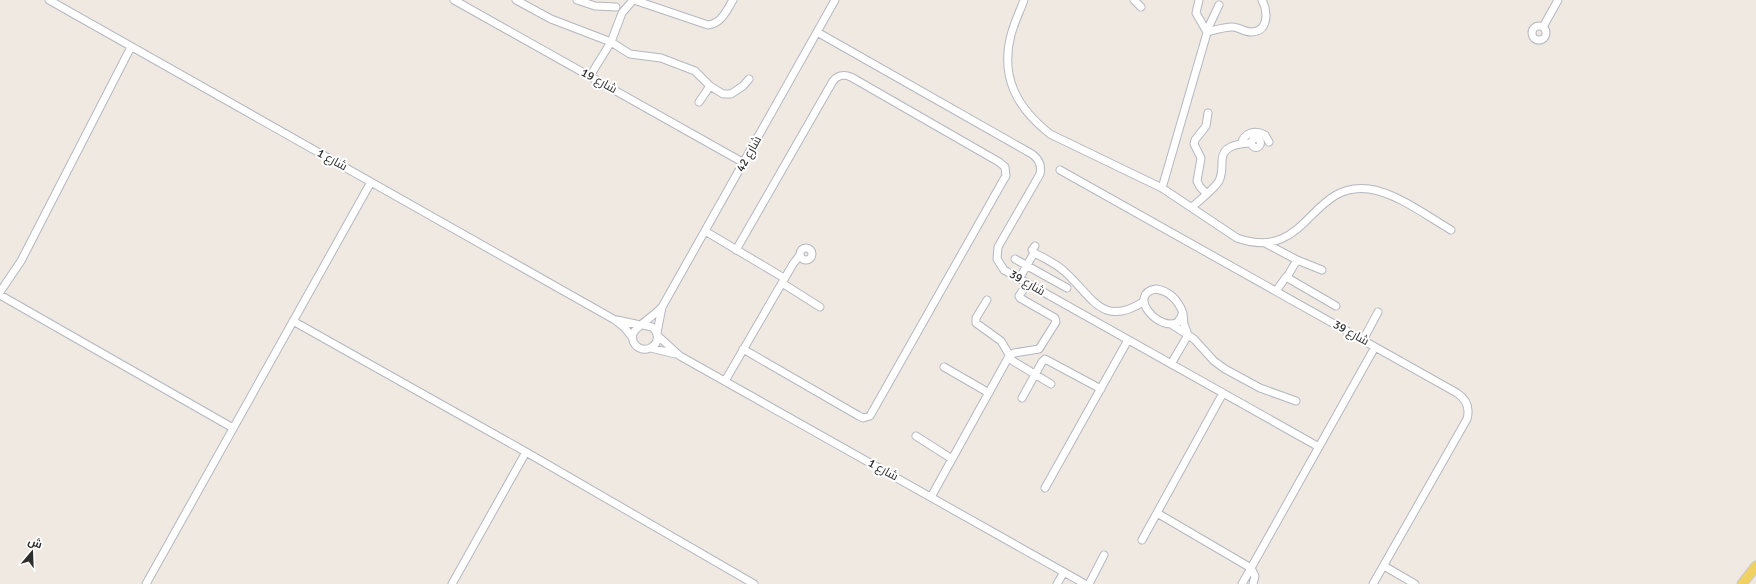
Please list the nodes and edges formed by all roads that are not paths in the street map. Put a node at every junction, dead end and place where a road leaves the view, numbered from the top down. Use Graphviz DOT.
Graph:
graph roads {
  1 [pos="48,0"];
  2 [pos="454,0"];
  3 [pos="516,0"];
  4 [pos="578,0"];
  5 [pos="634,0"];
  6 [pos="733,0"];
  7 [pos="835,0"];
  8 [pos="1024,0"];
  9 [pos="1134,0"];
  10 [pos="1199,0"];
  11 [pos="1262,0"];
  12 [pos="1558,0"];
  13 [pos="616,4"];
  14 [pos="1219,5"];
  15 [pos="1141,7"];
  16 [pos="620,17"];
  17 [pos="1543,27"];
  18 [pos="817,32"];
  19 [pos="1207,32"];
  20 [pos="610,42"];
  21 [pos="131,46"];
  22 [pos="590,76"];
  23 [pos="749,78"];
  24 [pos="710,86"];
  25 [pos="699,102"];
  26 [pos="1208,113"];
  27 [pos="1241,144"];
  28 [pos="744,163"];
  29 [pos="1060,170"];
  30 [pos="371,182"];
  31 [pos="1162,188"];
  32 [pos="1206,193"];
  33 [pos="1192,207"];
  34 [pos="1451,230"];
  35 [pos="705,231"];
  36 [pos="1265,243"];
  37 [pos="736,250"];
  38 [pos="800,255"];
  39 [pos="1015,259"];
  40 [pos="1297,260"];
  41 [pos="1027,266"];
  42 [pos="1322,270"];
  43 [pos="1287,277"];
  44 [pos="1019,279"];
  45 [pos="783,281"];
  46 [pos="1027,284"];
  47 [pos="1067,288"];
  48 [pos="1276,291"];
  49 [pos="0,292"];
  50 [pos="0,296"];
  51 [pos="987,300"];
  52 [pos="1143,302"];
  53 [pos="1336,306"];
  54 [pos="662,307"];
  55 [pos="820,307"];
  56 [pos="1378,312"];
  57 [pos="1183,313"];
  58 [pos="615,320"];
  59 [pos="293,321"];
  60 [pos="1171,324"];
  61 [pos="641,325"];
  62 [pos="657,334"];
  63 [pos="1188,335"];
  64 [pos="632,338"];
  65 [pos="1128,340"];
  66 [pos="1363,340"];
  67 [pos="1375,347"];
  68 [pos="651,348"];
  69 [pos="743,349"];
  70 [pos="680,356"];
  71 [pos="1009,357"];
  72 [pos="1171,364"];
  73 [pos="944,367"];
  74 [pos="1035,374"];
  75 [pos="725,381"];
  76 [pos="1051,384"];
  77 [pos="1101,389"];
  78 [pos="989,393"];
  79 [pos="1223,394"];
  80 [pos="1022,398"];
  81 [pos="1296,401"];
  82 [pos="233,428"];
  83 [pos="916,436"];
  84 [pos="1319,447"];
  85 [pos="526,452"];
  86 [pos="952,459"];
  87 [pos="1045,488"];
  88 [pos="931,497"];
  89 [pos="1156,513"];
  90 [pos="1142,540"];
  91 [pos="1104,555"];
  92 [pos="1384,566"];
  93 [pos="1756,566"];
  94 [pos="1251,568"];
  95 [pos="1064,572"];
  96 [pos="146,584"];
  97 [pos="452,584"];
  98 [pos="752,584"];
  99 [pos="1057,584"];
  100 [pos="1085,584"];
  101 [pos="1089,584"];
  102 [pos="1242,584"];
  103 [pos="1253,584"];
  104 [pos="1373,584"];
  105 [pos="1415,584"];
  106 [pos="1742,584"];
  1 -- 21 [label="street, شارع 1"];
  2 -- 22 [label="street, شارع 19"];
  3 -- 20 [label="street"];
  4 -- 13 [label="street"];
  5 -- 6 [label="street"];
  5 -- 16 [label="street"];
  7 -- 18 [label="street, شارع 42"];
  8 -- 31 [label="street"];
  9 -- 15 [label="street"];
  10 -- 19 [label="street"];
  11 -- 19 [label="street"];
  12 -- 17 [label="street"];
  13 -- 16 [label="street"];
  14 -- 19 [label="street"];
  16 -- 20 [label="street"];
  18 -- 28 [label="street, شارع 42"];
  18 -- 44 [label="street, شارع 39"];
  19 -- 31 [label="street"];
  20 -- 22 [label="street"];
  20 -- 24 [label="street"];
  21 -- 30 [label="street, شارع 1"];
  21 -- 49 [label="street"];
  22 -- 28 [label="street, شارع 19"];
  23 -- 24 [label="street"];
  24 -- 25 [label="street"];
  26 -- 32 [label="street"];
  27 -- 27 [label="street"];
  27 -- 32 [label="street"];
  28 -- 35 [label="street, شارع 42"];
  29 -- 48 [label="street, شارع 39"];
  30 -- 58 [label="street, شارع 1"];
  30 -- 59 [label="street"];
  31 -- 33 [label="street"];
  32 -- 33 [label="street"];
  33 -- 36 [label="street"];
  34 -- 36 [label="street"];
  35 -- 37 [label="street"];
  35 -- 54 [label="street, شارع 42"];
  36 -- 40 [label="street"];
  37 -- 45 [label="street"];
  37 -- 69 [label="street"];
  38 -- 45 [label="street"];
  39 -- 41 [label="street"];
  40 -- 42 [label="street"];
  40 -- 43 [label="street"];
  41 -- 44 [label="street"];
  41 -- 47 [label="street"];
  41 -- 52 [label="street"];
  43 -- 48 [label="street"];
  43 -- 53 [label="street"];
  44 -- 46 [label="street, شارع 39"];
  45 -- 55 [label="street"];
  45 -- 69 [label="street"];
  46 -- 65 [label="street, شارع 39"];
  46 -- 71 [label="street"];
  48 -- 66 [label="street, شارع 39"];
  50 -- 82 [label="street"];
  51 -- 71 [label="street"];
  52 -- 57 [label="street"];
  52 -- 60 [label="street"];
  54 -- 61 [label="street, شارع 42"];
  54 -- 62 [label="street, شارع 42"];
  56 -- 66 [label="street"];
  57 -- 60 [label="street"];
  57 -- 63 [label="street"];
  58 -- 61 [label="street, شارع 1"];
  58 -- 64 [label="street, شارع 1"];
  59 -- 82 [label="street"];
  59 -- 85 [label="street"];
  60 -- 63 [label="street"];
  61 -- 62 [label="street"];
  61 -- 64 [label="street"];
  62 -- 68 [label="street"];
  62 -- 70 [label="street, شارع 1"];
  63 -- 72 [label="street"];
  63 -- 81 [label="street"];
  64 -- 68 [label="street"];
  65 -- 72 [label="street, شارع 39"];
  65 -- 77 [label="street"];
  66 -- 67 [label="street, شارع 39"];
  67 -- 84 [label="street"];
  67 -- 92 [label="street, شارع 39"];
  68 -- 70 [label="street, شارع 1"];
  69 -- 75 [label="street"];
  70 -- 75 [label="street, شارع 1"];
  71 -- 74 [label="street"];
  71 -- 78 [label="street"];
  72 -- 79 [label="street, شارع 39"];
  73 -- 78 [label="street"];
  74 -- 76 [label="street"];
  74 -- 77 [label="street"];
  74 -- 80 [label="street"];
  75 -- 88 [label="street, شارع 1"];
  77 -- 87 [label="street"];
  78 -- 86 [label="street"];
  79 -- 84 [label="street, شارع 39"];
  79 -- 89 [label="street"];
  82 -- 96 [label="street"];
  83 -- 86 [label="street"];
  84 -- 94 [label="street"];
  85 -- 97 [label="street"];
  85 -- 98 [label="street"];
  86 -- 88 [label="street"];
  88 -- 95 [label="street, شارع 1"];
  89 -- 90 [label="street"];
  89 -- 94 [label="street"];
  91 -- 101 [label="street"];
  92 -- 104 [label="street"];
  92 -- 105 [label="street"];
  93 -- 106 [label="main road"];
  94 -- 102 [label="street"];
  94 -- 103 [label="street"];
  95 -- 99 [label="street"];
  95 -- 100 [label="street, شارع 1"];
}
